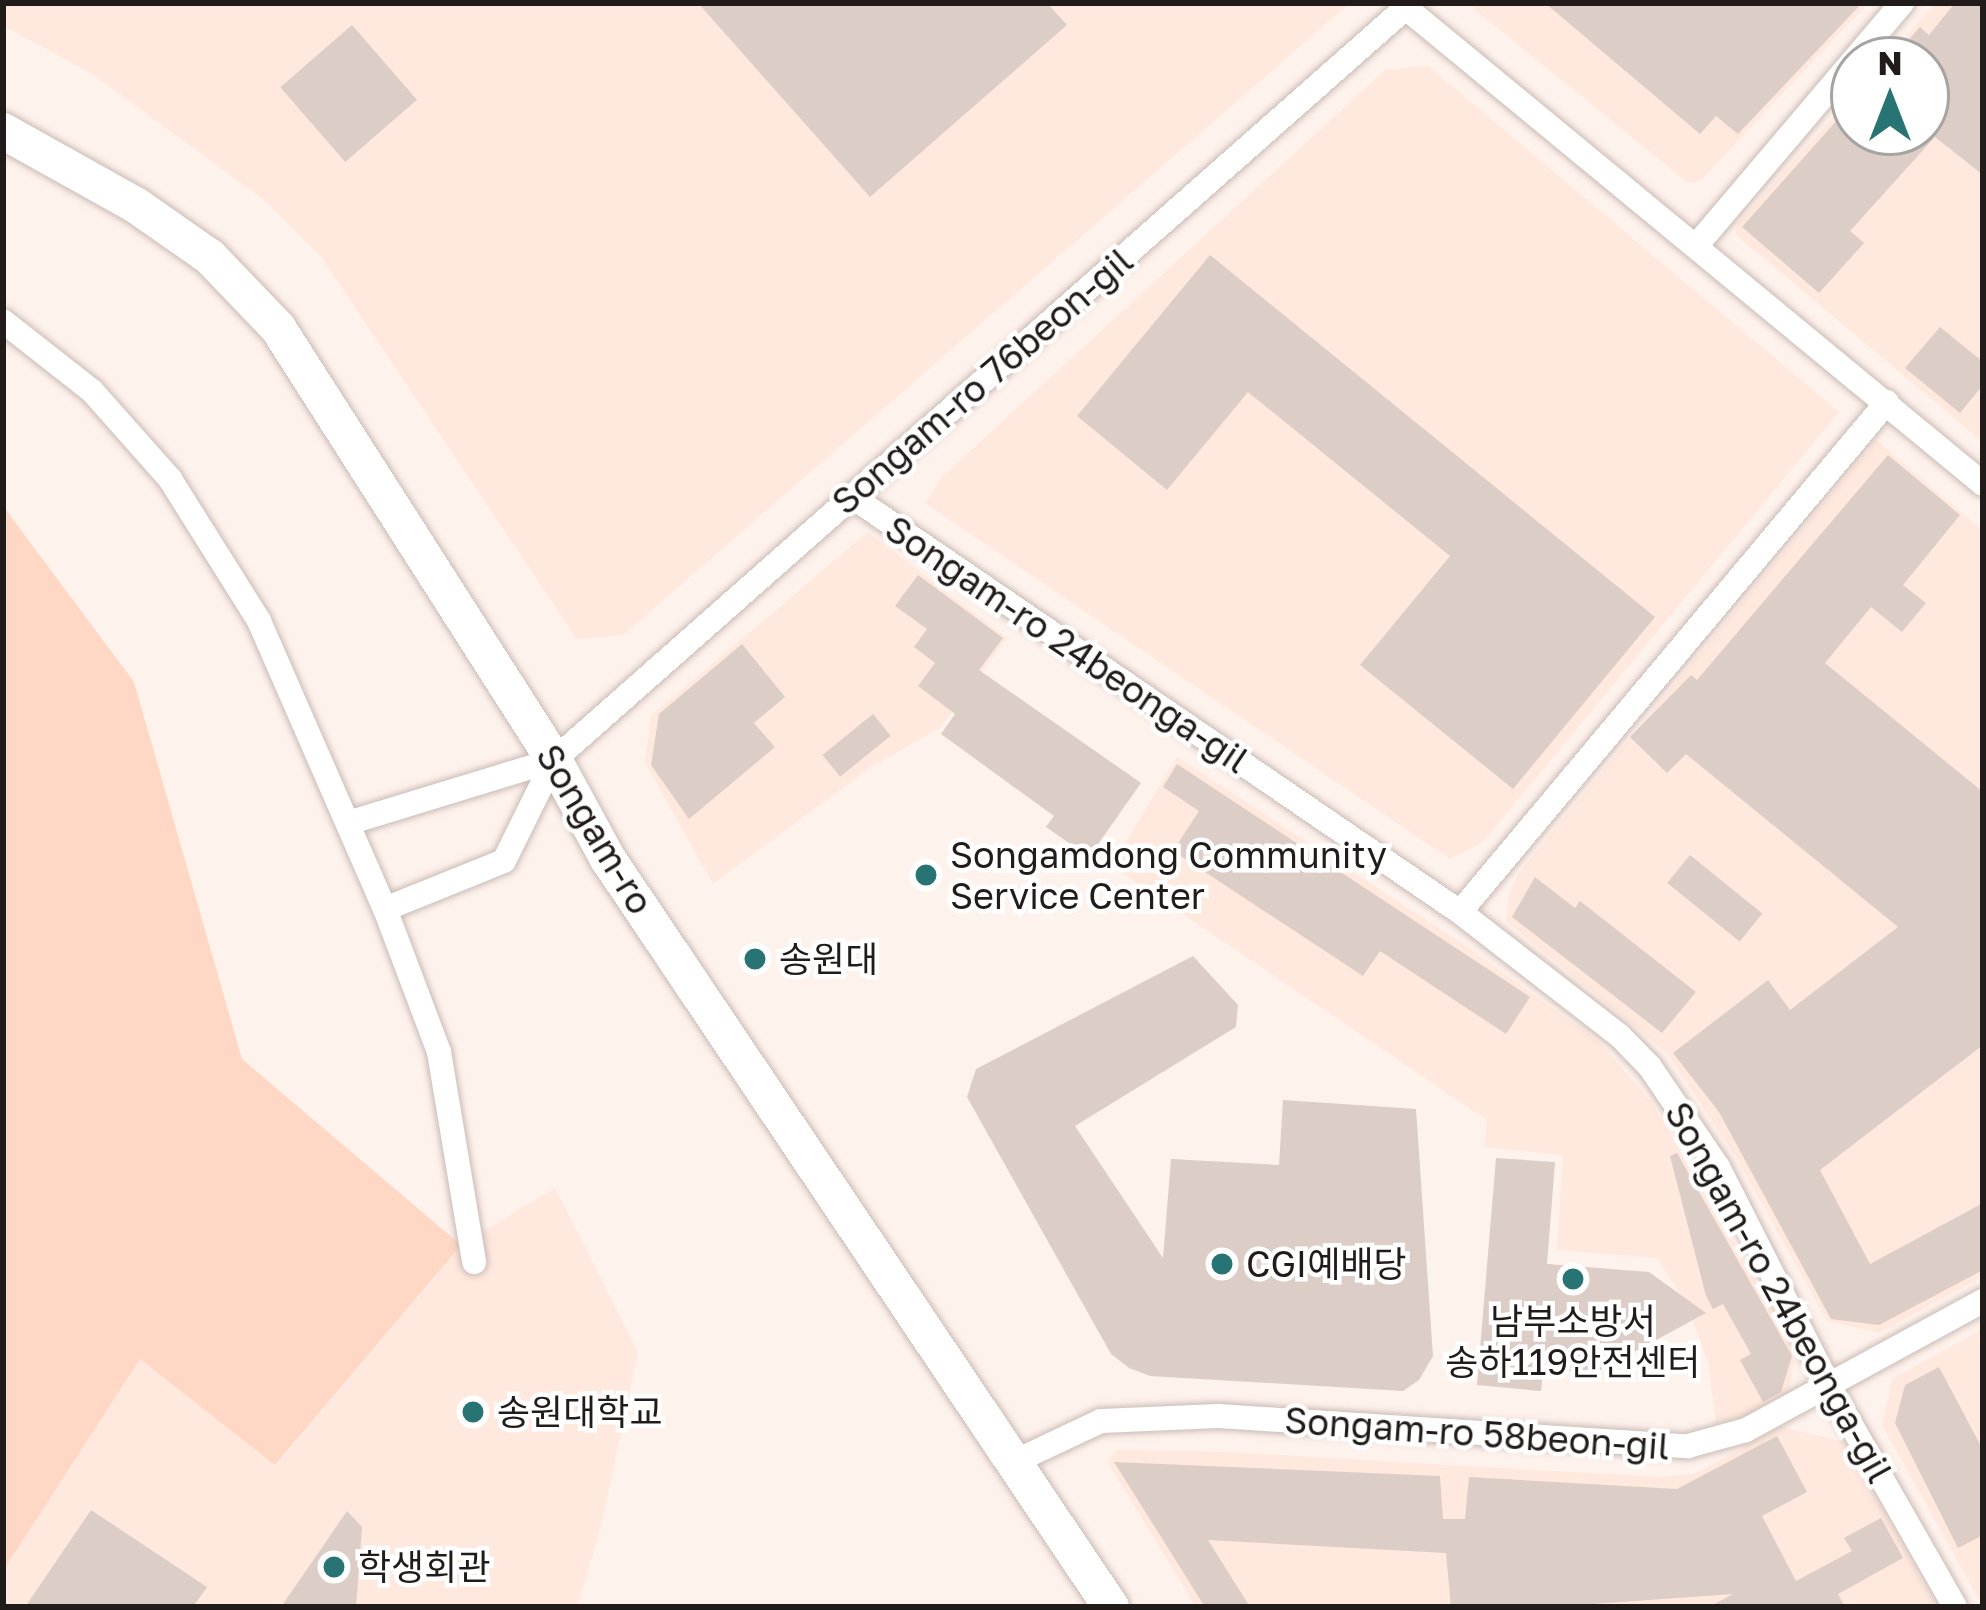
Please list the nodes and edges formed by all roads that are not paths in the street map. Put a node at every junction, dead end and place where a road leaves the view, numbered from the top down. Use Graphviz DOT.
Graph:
graph roads {
  1 [pos="1902,3"];
  2 [pos="1409,5"];
  3 [pos="3,131"];
  4 [pos="1696,246"];
  5 [pos="3,321"];
  6 [pos="1887,403"];
  7 [pos="1983,484"];
  8 [pos="851,496"];
  9 [pos="554,760"];
  10 [pos="348,823"];
  11 [pos="385,909"];
  12 [pos="1460,913"];
  13 [pos="474,1262"];
  14 [pos="1983,1301"];
  15 [pos="1829,1386"];
  16 [pos="1016,1461"];
  17 [pos="1112,1607"];
  18 [pos="1955,1607"];
  1 -- 4 [label="street"];
  2 -- 4 [label="street"];
  2 -- 8 [label="street, Songam-ro 76beon-gil"];
  3 -- 9 [label="main road, Songam-ro"];
  4 -- 6 [label="street"];
  5 -- 10 [label="street"];
  6 -- 7 [label="street"];
  6 -- 12 [label="street"];
  8 -- 9 [label="street, Songam-ro 76beon-gil"];
  8 -- 12 [label="street, Songam-ro 24beonga-gil"];
  9 -- 10 [label="street"];
  9 -- 11 [label="street"];
  9 -- 16 [label="main road, Songam-ro"];
  10 -- 11 [label="street"];
  11 -- 13 [label="street"];
  12 -- 15 [label="street, Songam-ro 24beonga-gil"];
  14 -- 15 [label="street, Songam-ro 58beon-gil"];
  15 -- 16 [label="street, Songam-ro 58beon-gil"];
  15 -- 18 [label="street, Songam-ro 24beonga-gil"];
  16 -- 17 [label="main road, Songam-ro"];
}
